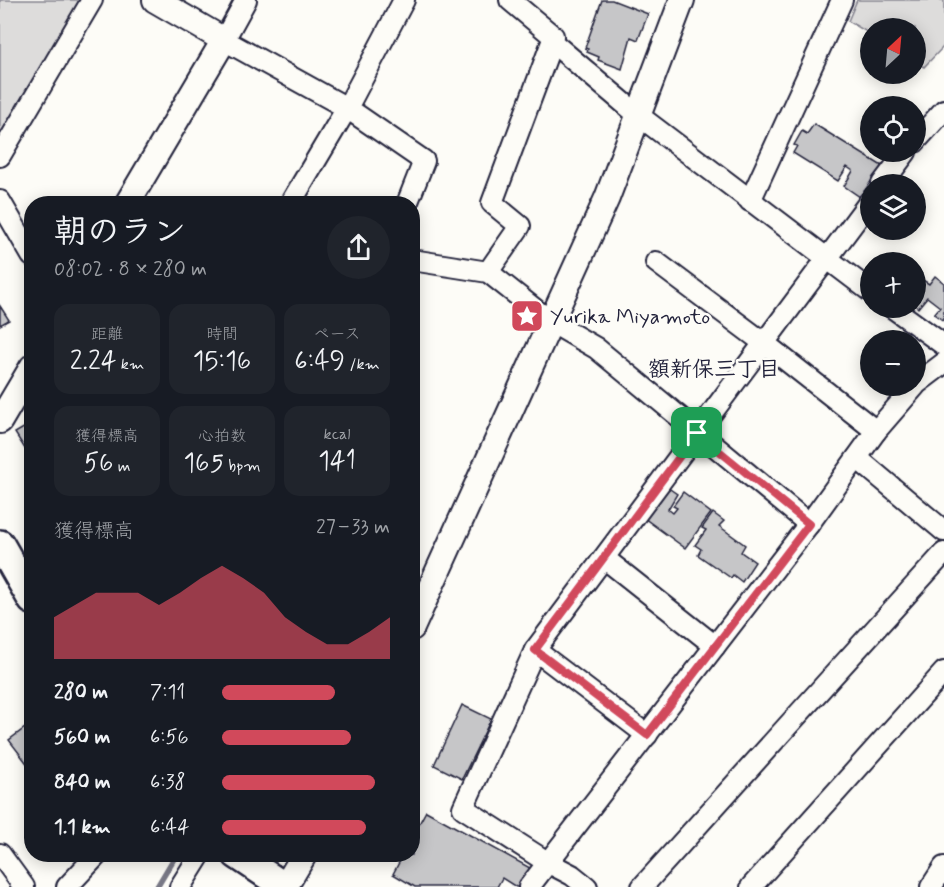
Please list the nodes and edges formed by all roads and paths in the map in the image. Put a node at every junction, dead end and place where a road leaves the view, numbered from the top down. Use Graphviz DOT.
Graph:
graph roads {
  1 [pos="92,0"];
  2 [pos="155,0"];
  3 [pos="246,0"];
  4 [pos="404,0"];
  5 [pos="509,0"];
  6 [pos="682,0"];
  7 [pos="842,0"];
  8 [pos="224,40"];
  9 [pos="552,42"];
  10 [pos="347,108"];
  11 [pos="944,110"];
  12 [pos="638,114"];
  13 [pos="926,130"];
  14 [pos="0,156"];
  15 [pos="132,196"];
  16 [pos="295,196"];
  17 [pos="410,196"];
  18 [pos="0,201"];
  19 [pos="750,201"];
  20 [pos="860,214"];
  21 [pos="24,242"];
  22 [pos="827,259"];
  23 [pos="420,261"];
  24 [pos="656,262"];
  25 [pos="488,272"];
  26 [pos="860,284"];
  27 [pos="906,318"];
  28 [pos="551,322"];
  29 [pos="764,343"];
  30 [pos="944,345"];
  31 [pos="944,363"];
  32 [pos="926,377"];
  33 [pos="24,380"];
  34 [pos="906,396"];
  35 [pos="0,421"];
  36 [pos="876,431"];
  37 [pos="697,433"];
  38 [pos="857,458"];
  39 [pos="809,524"];
  40 [pos="944,531"];
  41 [pos="0,544"];
  42 [pos="944,553"];
  43 [pos="604,558"];
  44 [pos="24,586"];
  45 [pos="420,610"];
  46 [pos="715,646"];
  47 [pos="535,650"];
  48 [pos="944,672"];
  49 [pos="647,735"];
  50 [pos="0,854"];
  51 [pos="90,862"];
  52 [pos="196,862"];
  53 [pos="248,862"];
  54 [pos="300,862"];
  55 [pos="547,862"];
  56 [pos="944,867"];
  57 [pos="24,887"];
  58 [pos="67,887"];
  59 [pos="180,887"];
  60 [pos="285,887"];
  61 [pos="529,887"];
  62 [pos="587,887"];
  63 [pos="642,887"];
  64 [pos="751,887"];
  65 [pos="931,887"];
  1 -- 14 [label="street"];
  2 -- 8 [label="street"];
  3 -- 8 [label="street"];
  4 -- 10 [label="street"];
  5 -- 9 [label="street"];
  6 -- 12 [label="street"];
  7 -- 19 [label="street"];
  8 -- 10 [label="street"];
  8 -- 15 [label="street"];
  9 -- 12 [label="street"];
  9 -- 25 [label="street"];
  10 -- 16 [label="street"];
  10 -- 17 [label="street"];
  11 -- 13 [label="street"];
  12 -- 19 [label="street"];
  12 -- 28 [label="street"];
  18 -- 21 [label="street"];
  19 -- 22 [label="street"];
  20 -- 22 [label="street"];
  22 -- 26 [label="street"];
  22 -- 29 [label="street"];
  23 -- 25 [label="street"];
  24 -- 29 [label="street"];
  25 -- 28 [label="street"];
  27 -- 30 [label="street"];
  28 -- 37 [label="street"];
  28 -- 45 [label="street"];
  29 -- 36 [label="street"];
  29 -- 37 [label="street"];
  31 -- 32 [label="street"];
  33 -- 35 [label="street"];
  34 -- 36 [label="street"];
  36 -- 38 [label="street"];
  37 -- 39 [label="street"];
  37 -- 43 [label="street"];
  38 -- 39 [label="street"];
  38 -- 40 [label="street"];
  39 -- 46 [label="street"];
  41 -- 44 [label="main road"];
  42 -- 63 [label="street"];
  43 -- 46 [label="street"];
  43 -- 47 [label="street"];
  46 -- 49 [label="street"];
  47 -- 49 [label="street"];
  47 -- 55 [label="street"];
  48 -- 64 [label="street"];
  49 -- 55 [label="street"];
  50 -- 57 [label="street"];
  51 -- 58 [label="street"];
  52 -- 59 [label="street"];
  53 -- 60 [label="main road"];
  54 -- 60 [label="street"];
  55 -- 61 [label="street"];
  55 -- 62 [label="street"];
  56 -- 65 [label="street"];
}
